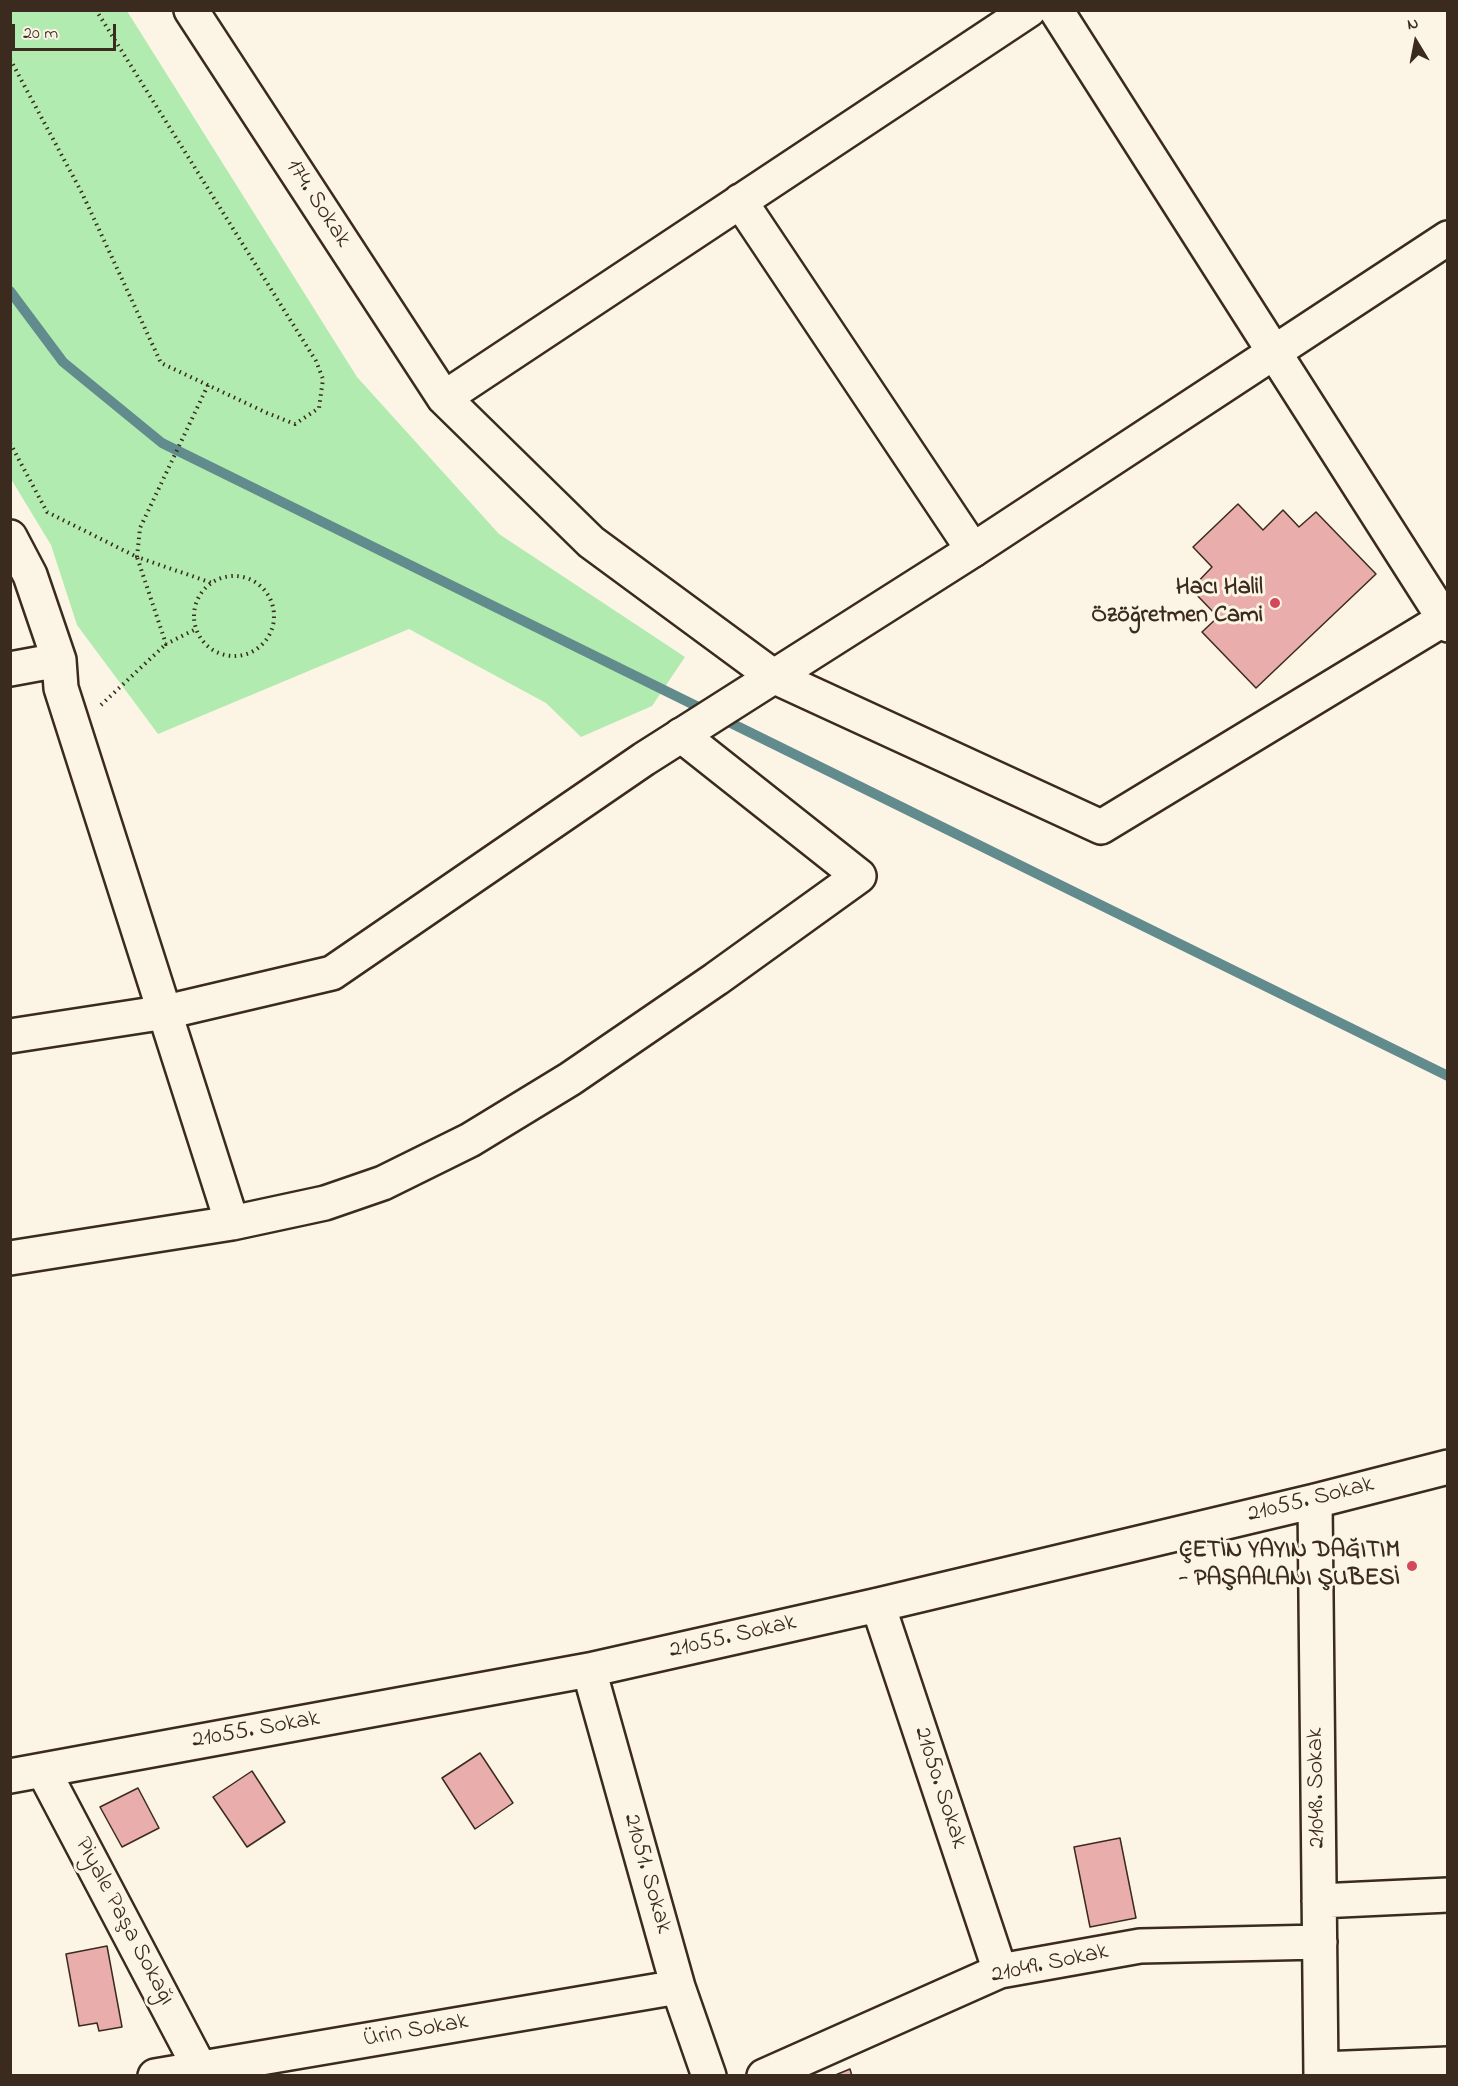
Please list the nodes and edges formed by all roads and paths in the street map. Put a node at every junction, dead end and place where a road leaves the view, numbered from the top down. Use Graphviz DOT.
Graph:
graph roads {
  1 [pos="96,10"];
  2 [pos="191,10"];
  3 [pos="1029,10"];
  4 [pos="1056,10"];
  5 [pos="10,59"];
  6 [pos="740,201"];
  7 [pos="1448,238"];
  8 [pos="1274,353"];
  9 [pos="208,385"];
  10 [pos="444,398"];
  11 [pos="10,443"];
  12 [pos="10,537"];
  13 [pos="973,550"];
  14 [pos="137,557"];
  15 [pos="212,583"];
  16 [pos="1446,622"];
  17 [pos="196,629"];
  18 [pos="166,644"];
  19 [pos="59,660"];
  20 [pos="10,669"];
  21 [pos="773,676"];
  22 [pos="75,729"];
  23 [pos="681,735"];
  24 [pos="166,1012"];
  25 [pos="10,1036"];
  26 [pos="232,1223"];
  27 [pos="10,1258"];
  28 [pos="1448,1467"];
  29 [pos="1315,1501"];
  30 [pos="878,1605"];
  31 [pos="590,1670"];
  32 [pos="43,1770"];
  33 [pos="10,1776"];
  34 [pos="1448,1895"];
  35 [pos="1319,1901"];
  36 [pos="1320,1942"];
  37 [pos="1000,1971"];
  38 [pos="678,1987"];
  39 [pos="1448,2064"];
  40 [pos="199,2072"];
  41 [pos="1321,2072"];
  42 [pos="155,2076"];
  43 [pos="709,2076"];
  44 [pos="764,2076"];
  1 -- 9 [label="path"];
  2 -- 10 [label="street, 174. Sokak"];
  3 -- 6 [label="street"];
  4 -- 8 [label="street"];
  5 -- 9 [label="path"];
  6 -- 10 [label="street"];
  6 -- 13 [label="street"];
  7 -- 8 [label="street"];
  8 -- 13 [label="street"];
  8 -- 16 [label="street"];
  9 -- 14 [label="path"];
  10 -- 21 [label="street, 174. Sokak"];
  11 -- 14 [label="path"];
  12 -- 19 [label="street"];
  13 -- 21 [label="street"];
  14 -- 15 [label="path"];
  14 -- 18 [label="path"];
  15 -- 17 [label="path"];
  15 -- 17 [label="path"];
  16 -- 21 [label="street, 174. Sokak"];
  17 -- 18 [label="path"];
  18 -- 22 [label="path"];
  19 -- 20 [label="street"];
  19 -- 22 [label="street"];
  21 -- 23 [label="street"];
  22 -- 24 [label="street"];
  23 -- 24 [label="street"];
  23 -- 26 [label="street"];
  24 -- 25 [label="street"];
  24 -- 26 [label="street"];
  26 -- 27 [label="street"];
  28 -- 29 [label="street, 21055. Sokak"];
  29 -- 30 [label="street, 21055. Sokak"];
  29 -- 35 [label="street, 21048. Sokak"];
  30 -- 31 [label="street, 21055. Sokak"];
  30 -- 37 [label="street, 21050. Sokak"];
  31 -- 32 [label="street, 21055. Sokak"];
  31 -- 38 [label="street, 21051. Sokak"];
  32 -- 33 [label="street, 21055. Sokak"];
  32 -- 40 [label="street, Piyale Paşa Sokağı"];
  34 -- 35 [label="street"];
  35 -- 36 [label="street, 21048. Sokak"];
  36 -- 37 [label="street, 21049. Sokak"];
  36 -- 41 [label="street, 21048. Sokak"];
  37 -- 44 [label="street, 21049. Sokak"];
  38 -- 40 [label="street, Ürin Sokak"];
  38 -- 43 [label="street, 21051. Sokak"];
  39 -- 41 [label="street"];
  40 -- 42 [label="street, Ürin Sokak"];
}
